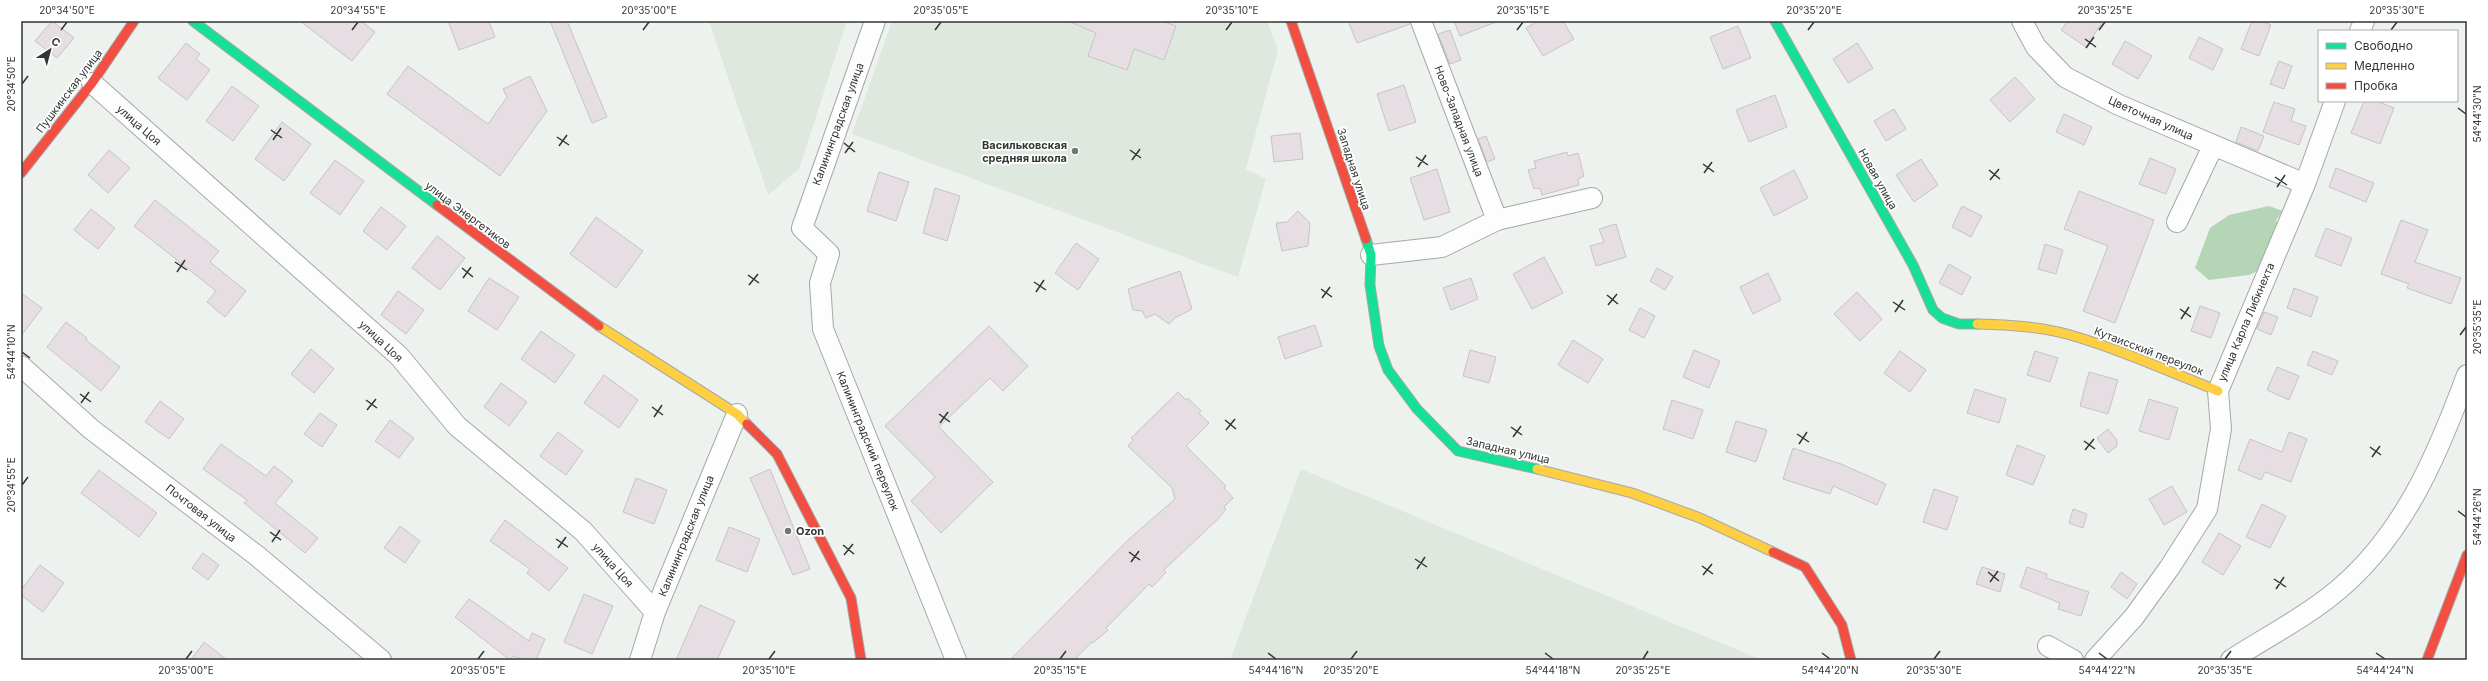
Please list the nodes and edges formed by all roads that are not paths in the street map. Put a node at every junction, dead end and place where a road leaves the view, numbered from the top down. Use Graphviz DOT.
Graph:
graph roads {
  1 [pos="134,21"];
  2 [pos="193,21"];
  3 [pos="875,21"];
  4 [pos="1290,21"];
  5 [pos="1421,21"];
  6 [pos="1775,21"];
  7 [pos="2022,21"];
  8 [pos="92,84"];
  9 [pos="2335,102"];
  10 [pos="2213,146"];
  11 [pos="21,173"];
  12 [pos="2305,184"];
  13 [pos="1592,198"];
  14 [pos="1498,220"];
  15 [pos="2178,222"];
  16 [pos="802,228"];
  17 [pos="1371,255"];
  18 [pos="1976,324"];
  19 [pos="21,366"];
  20 [pos="2467,375"];
  21 [pos="2218,390"];
  22 [pos="737,414"];
  23 [pos="2467,555"];
  24 [pos="655,612"];
  25 [pos="2436,637"];
  26 [pos="2048,646"];
  27 [pos="382,660"];
  28 [pos="640,660"];
  29 [pos="861,660"];
  30 [pos="956,660"];
  31 [pos="1851,660"];
  32 [pos="2073,660"];
  33 [pos="2094,660"];
  34 [pos="2231,660"];
  35 [pos="2415,660"];
  36 [pos="2427,660"];
  1 -- 8 [label="main road, Пушкинская улица"];
  2 -- 22 [label="main road, улица Энергетиков"];
  3 -- 16 [label="street, Калининградская улица"];
  4 -- 17 [label="main road, Западная улица"];
  5 -- 14 [label="street, Ново-Западная улица"];
  6 -- 18 [label="main road, Новая улица"];
  7 -- 10 [label="street, Цветочная улица"];
  8 -- 11 [label="main road, Пушкинская улица"];
  8 -- 24 [label="street, улица Цоя"];
  9 -- 12 [label="street, улица Карла Либкнехта"];
  10 -- 12 [label="street, Цветочная улица"];
  10 -- 15 [label="street"];
  12 -- 21 [label="street, улица Карла Либкнехта"];
  13 -- 14 [label="street"];
  14 -- 17 [label="street"];
  16 -- 30 [label="street, Калининградский переулок"];
  17 -- 31 [label="main road, Западная улица"];
  18 -- 21 [label="main road, Кутаисский переулок"];
  19 -- 27 [label="street, Почтовая улица"];
  20 -- 34 [label="street"];
  21 -- 33 [label="street, улица Карла Либкнехта"];
  22 -- 24 [label="street, Калининградская улица"];
  22 -- 29 [label="main road, улица Энергетиков"];
  23 -- 25 [label="main road"];
  24 -- 28 [label="street, Калининградская улица"];
  25 -- 35 [label="street"];
  25 -- 36 [label="main road"];
  26 -- 32 [label="street"];
}
